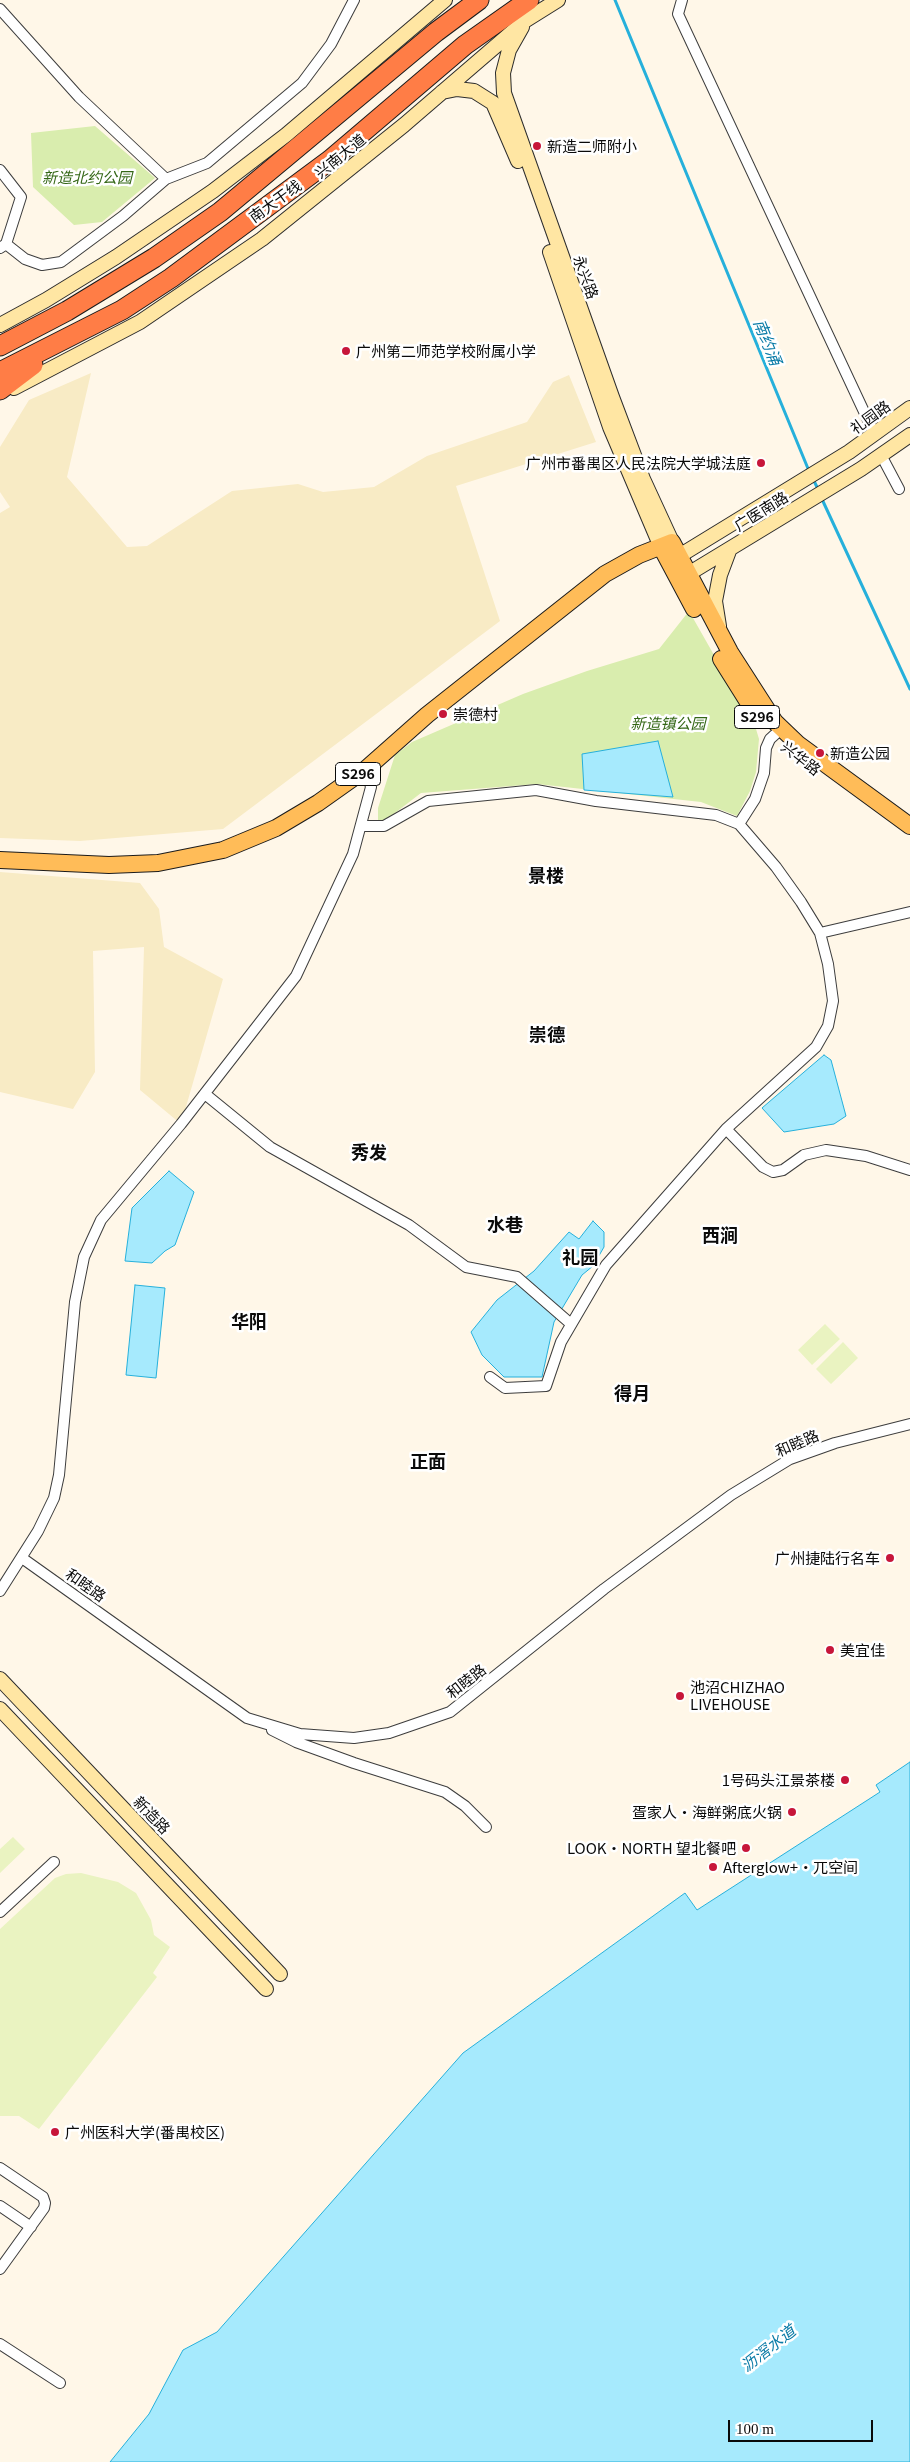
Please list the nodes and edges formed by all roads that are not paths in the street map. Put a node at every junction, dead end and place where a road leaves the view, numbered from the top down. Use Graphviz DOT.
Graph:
graph roads {
  1 [pos="354,0"];
  2 [pos="436,0"];
  3 [pos="445,0"];
  4 [pos="479,0"];
  5 [pos="529,0"];
  6 [pos="558,0"];
  7 [pos="682,0"];
  8 [pos="0,9"];
  9 [pos="427,14"];
  10 [pos="526,20"];
  11 [pos="439,93"];
  12 [pos="0,170"];
  13 [pos="166,179"];
  14 [pos="3,246"];
  15 [pos="67,311"];
  16 [pos="0,325"];
  17 [pos="0,333"];
  18 [pos="70,337"];
  19 [pos="0,346"];
  20 [pos="0,372"];
  21 [pos="0,390"];
  22 [pos="0,395"];
  23 [pos="910,408"];
  24 [pos="874,433"];
  25 [pos="910,435"];
  26 [pos="849,452"];
  27 [pos="881,455"];
  28 [pos="898,489"];
  29 [pos="729,551"];
  30 [pos="670,552"];
  31 [pos="683,577"];
  32 [pos="720,635"];
  33 [pos="777,732"];
  34 [pos="366,769"];
  35 [pos="739,824"];
  36 [pos="362,826"];
  37 [pos="910,826"];
  38 [pos="910,838"];
  39 [pos="0,860"];
  40 [pos="910,912"];
  41 [pos="820,933"];
  42 [pos="205,1094"];
  43 [pos="726,1129"];
  44 [pos="910,1170"];
  45 [pos="571,1324"];
  46 [pos="490,1377"];
  47 [pos="910,1424"];
  48 [pos="22,1558"];
  49 [pos="0,1591"];
  50 [pos="0,1679"];
  51 [pos="0,1709"];
  52 [pos="247,1718"];
  53 [pos="486,1828"];
  54 [pos="54,1862"];
  55 [pos="0,1912"];
  56 [pos="280,1974"];
  57 [pos="266,1990"];
  58 [pos="0,2168"];
  59 [pos="0,2206"];
  60 [pos="31,2227"];
  61 [pos="0,2269"];
  62 [pos="0,2344"];
  63 [pos="60,2383"];
  1 -- 13 [label="street"];
  2 -- 9 [label="main road"];
  3 -- 9 [label="main road"];
  4 -- 15 [label="highway, 南大干线"];
  5 -- 18 [label="highway, 南大干线"];
  6 -- 10 [label="main road, 兴南大道"];
  7 -- 24 [label="street"];
  8 -- 13 [label="street"];
  9 -- 16 [label="main road"];
  10 -- 11 [label="main road, 兴南大道"];
  10 -- 30 [label="main road, 永兴路"];
  11 -- 22 [label="main road, 兴南大道"];
  11 -- 30 [label="main road, 永兴路"];
  12 -- 14 [label="street"];
  13 -- 14 [label="street"];
  15 -- 17 [label="highway"];
  15 -- 19 [label="highway, 南大干线"];
  18 -- 20 [label="highway, 南大干线"];
  18 -- 21 [label="highway"];
  23 -- 24 [label="main road, 礼园路"];
  24 -- 26 [label="main road, 礼园路"];
  25 -- 27 [label="main road"];
  26 -- 30 [label="main road, 广医南路"];
  27 -- 28 [label="street"];
  27 -- 29 [label="main road, 广医南路"];
  29 -- 31 [label="main road, 广医南路"];
  29 -- 32 [label="main road"];
  30 -- 31 [label="main road, 兴华路 / S296"];
  30 -- 34 [label="main road, S296"];
  31 -- 32 [label="main road, 兴华路 / S296"];
  31 -- 33 [label="main road, 兴华路 / S296"];
  32 -- 33 [label="main road, 兴华路 / S296"];
  33 -- 35 [label="street"];
  33 -- 37 [label="main road, 兴华路 / S296"];
  33 -- 38 [label="main road, 兴华路 / S296"];
  34 -- 36 [label="street"];
  34 -- 39 [label="main road, S296"];
  35 -- 36 [label="street"];
  35 -- 41 [label="street"];
  36 -- 42 [label="street"];
  40 -- 41 [label="street"];
  41 -- 43 [label="street"];
  42 -- 45 [label="street"];
  42 -- 48 [label="street"];
  43 -- 44 [label="street"];
  43 -- 45 [label="street"];
  45 -- 46 [label="street"];
  47 -- 52 [label="street, 和睦路"];
  48 -- 49 [label="street"];
  48 -- 52 [label="street, 和睦路"];
  50 -- 56 [label="main road, 新造路"];
  51 -- 57 [label="main road"];
  52 -- 53 [label="street"];
  54 -- 55 [label="street"];
  58 -- 60 [label="street"];
  59 -- 60 [label="street"];
  60 -- 61 [label="street"];
  62 -- 63 [label="street"];
}
